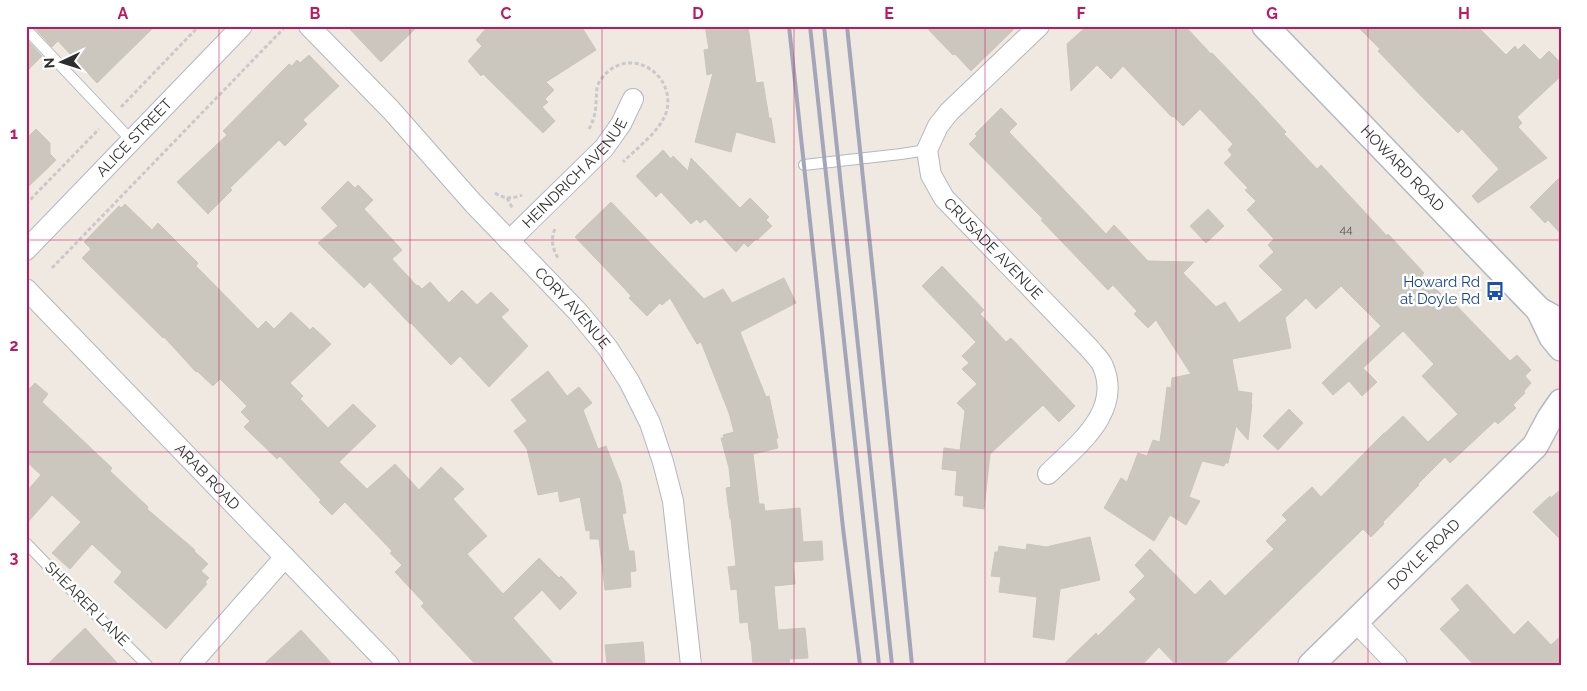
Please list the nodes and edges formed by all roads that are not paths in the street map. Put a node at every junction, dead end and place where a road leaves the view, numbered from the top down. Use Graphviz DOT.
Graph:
graph roads {
  1 [pos="242,26"];
  2 [pos="309,26"];
  3 [pos="1040,26"];
  4 [pos="1265,26"];
  5 [pos="26,29"];
  6 [pos="633,99"];
  7 [pos="132,141"];
  8 [pos="927,150"];
  9 [pos="804,165"];
  10 [pos="509,241"];
  11 [pos="26,250"];
  12 [pos="26,289"];
  13 [pos="1539,310"];
  14 [pos="1561,322"];
  15 [pos="1561,348"];
  16 [pos="1561,402"];
  17 [pos="1561,435"];
  18 [pos="1535,446"];
  19 [pos="1048,474"];
  20 [pos="26,543"];
  21 [pos="285,557"];
  22 [pos="1356,622"];
  23 [pos="147,665"];
  24 [pos="190,665"];
  25 [pos="389,665"];
  26 [pos="692,665"];
  27 [pos="1312,665"];
  28 [pos="1397,665"];
  1 -- 7 [label="street, ALICE STREET"];
  2 -- 10 [label="street, CORY AVENUE"];
  3 -- 8 [label="street"];
  4 -- 13 [label="street, HOWARD ROAD"];
  5 -- 7 [label="lane"];
  6 -- 10 [label="street, HEINDRICH AVENUE"];
  7 -- 11 [label="street, ALICE STREET"];
  8 -- 9 [label="lane"];
  8 -- 19 [label="street, CRUSADE AVENUE"];
  10 -- 26 [label="street, CORY AVENUE"];
  12 -- 21 [label="street, ARAB ROAD"];
  13 -- 14 [label="street, HOWARD ROAD"];
  13 -- 15 [label="street, HOWARD ROAD"];
  16 -- 18 [label="street, DOYLE ROAD"];
  17 -- 18 [label="street, DOYLE ROAD"];
  18 -- 22 [label="street, DOYLE ROAD"];
  20 -- 23 [label="lane, SHEARER LANE"];
  21 -- 24 [label="street"];
  21 -- 25 [label="street, ARAB ROAD"];
  22 -- 27 [label="street, DOYLE ROAD"];
  22 -- 28 [label="street"];
}
